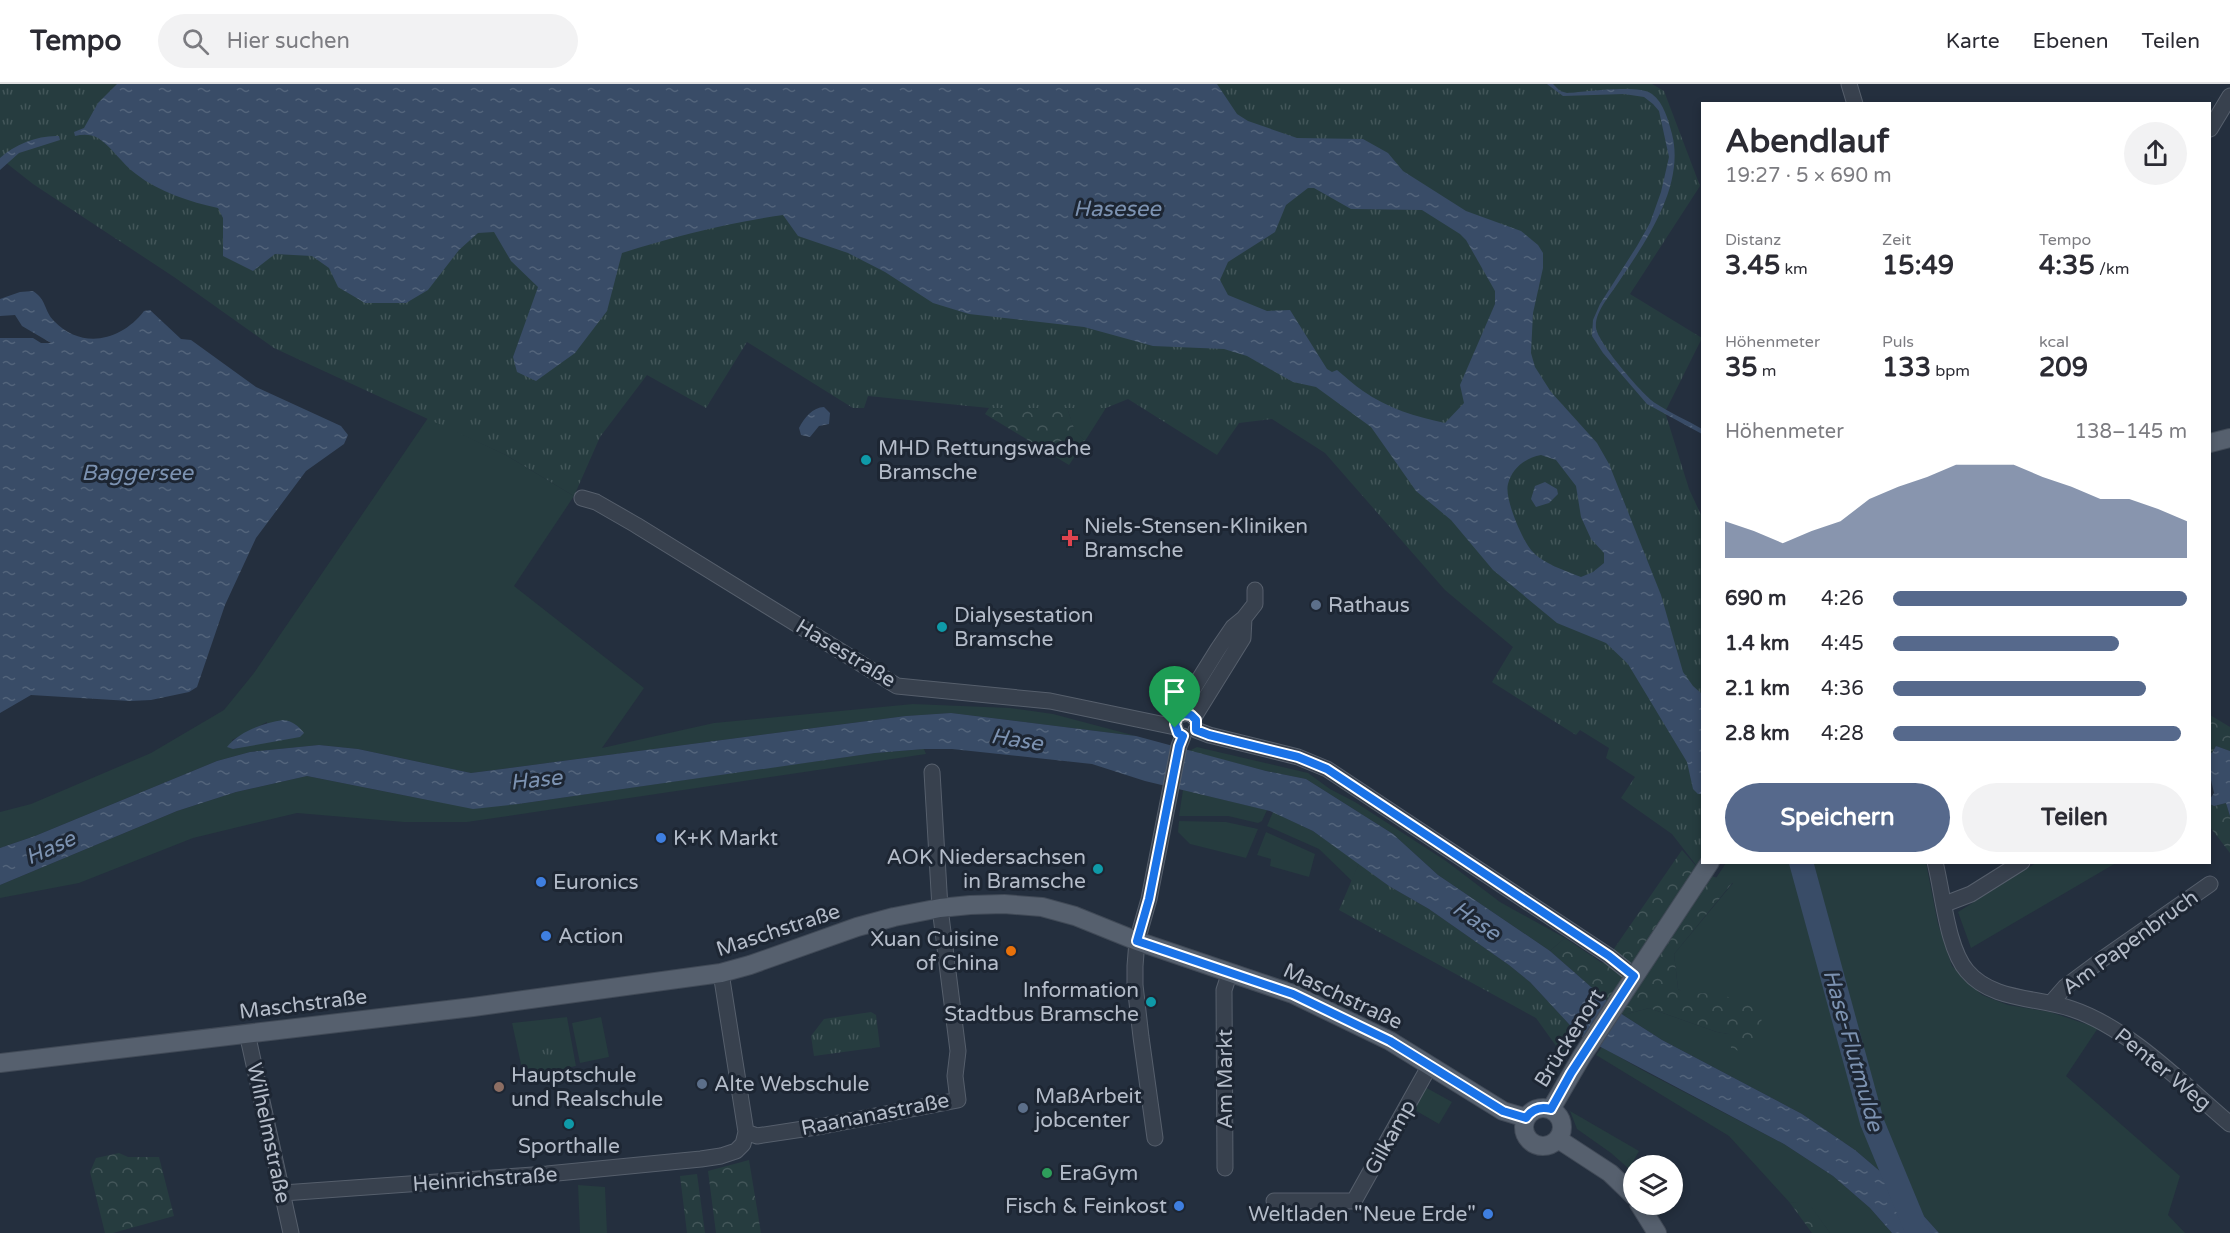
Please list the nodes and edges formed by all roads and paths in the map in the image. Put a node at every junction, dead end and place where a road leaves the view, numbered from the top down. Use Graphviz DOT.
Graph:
graph roads {
  1 [pos="1849,84"];
  2 [pos="2230,96"];
  3 [pos="1854,102"];
  4 [pos="2211,127"];
  5 [pos="2230,438"];
  6 [pos="2211,443"];
  7 [pos="582,498"];
  8 [pos="1255,590"];
  9 [pos="1185,728"];
  10 [pos="932,772"];
  11 [pos="1709,864"];
  12 [pos="1935,864"];
  13 [pos="2019,864"];
  14 [pos="2210,884"];
  15 [pos="1945,904"];
  16 [pos="940,908"];
  17 [pos="1137,941"];
  18 [pos="722,973"];
  19 [pos="1634,976"];
  20 [pos="1227,981"];
  21 [pos="2051,1003"];
  22 [pos="247,1033"];
  23 [pos="0,1063"];
  24 [pos="1430,1065"];
  25 [pos="1551,1109"];
  26 [pos="1526,1118"];
  27 [pos="2230,1124"];
  28 [pos="746,1132"];
  29 [pos="1155,1138"];
  30 [pos="1558,1139"];
  31 [pos="1225,1168"];
  32 [pos="1623,1185"];
  33 [pos="283,1193"];
  34 [pos="1274,1201"];
  35 [pos="1646,1215"];
  36 [pos="291,1233"];
  37 [pos="1657,1233"];
  1 -- 3 [label="street"];
  2 -- 4 [label="street"];
  5 -- 6 [label="main road"];
  7 -- 9 [label="street, Hasestraße"];
  8 -- 9 [label="street"];
  9 -- 17 [label="street"];
  9 -- 19 [label="street, Hasestraße"];
  10 -- 16 [label="street"];
  11 -- 19 [label="main road, Brückenort"];
  12 -- 15 [label="street, Penter Weg"];
  13 -- 15 [label="street"];
  14 -- 21 [label="street, Am Papenbruch"];
  15 -- 21 [label="street, Penter Weg"];
  16 -- 17 [label="main road, Maschstraße"];
  16 -- 18 [label="main road, Maschstraße"];
  16 -- 28 [label="street, Raananastraße"];
  17 -- 20 [label="main road, Maschstraße"];
  17 -- 29 [label="street"];
  18 -- 22 [label="main road, Maschstraße"];
  18 -- 28 [label="street"];
  19 -- 25 [label="main road, Brückenort"];
  20 -- 24 [label="main road, Maschstraße"];
  20 -- 31 [label="street, Am Markt"];
  21 -- 27 [label="street, Penter Weg"];
  22 -- 23 [label="main road, Maschstraße"];
  22 -- 33 [label="street, Wilhelmstraße"];
  24 -- 26 [label="main road, Maschstraße"];
  24 -- 34 [label="street, Gilkamp"];
  25 -- 26 [label="main road"];
  25 -- 30 [label="main road"];
  26 -- 30 [label="main road"];
  28 -- 33 [label="street, Heinrichstraße"];
  30 -- 32 [label="main road"];
  33 -- 36 [label="street, Wilhelmstraße"];
  35 -- 37 [label="main road"];
}
